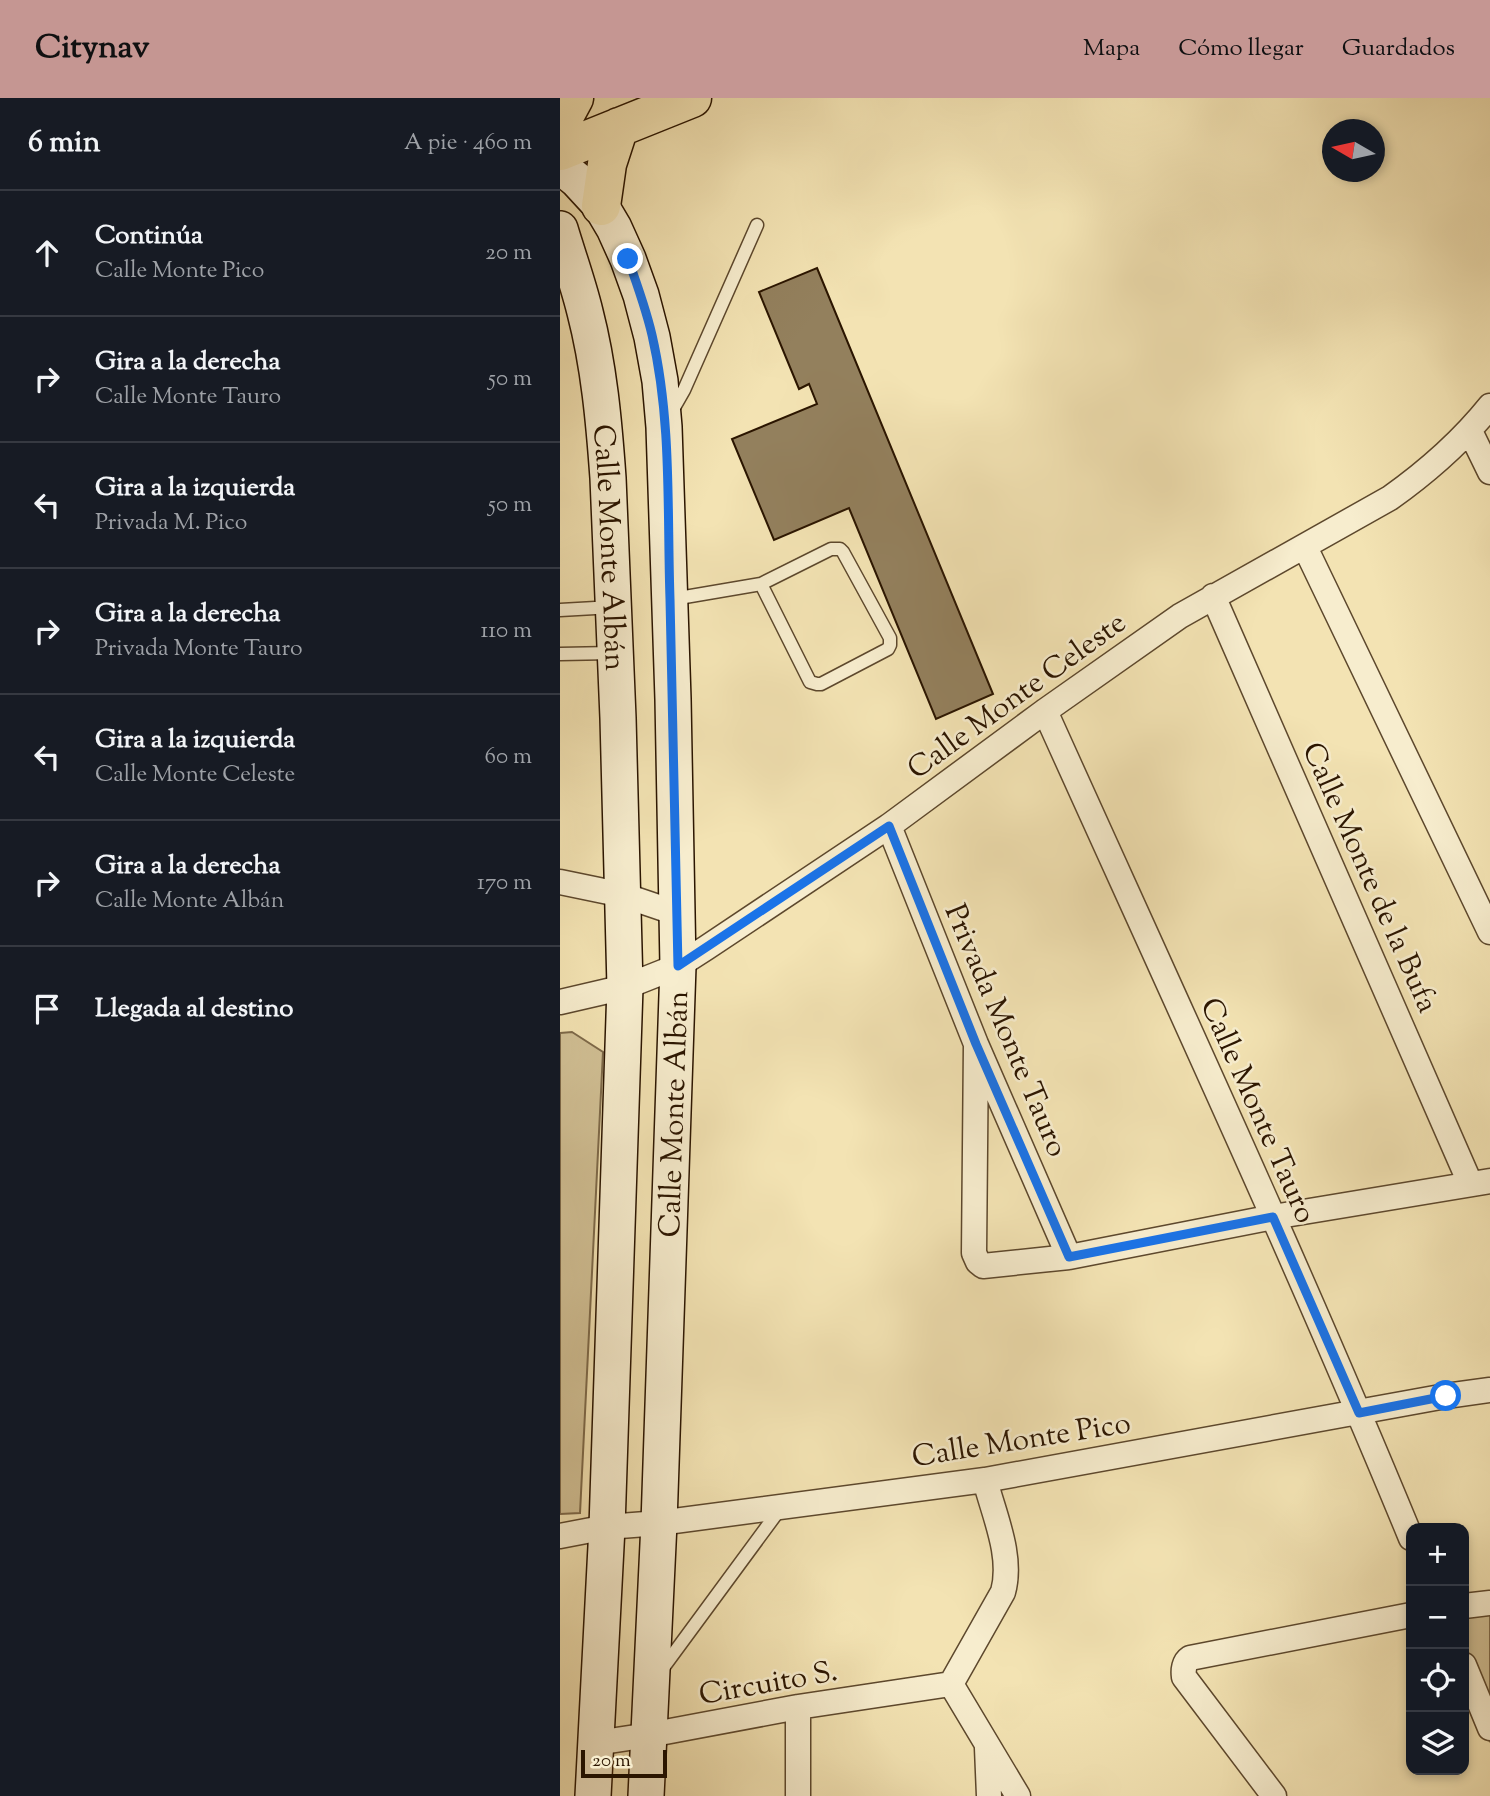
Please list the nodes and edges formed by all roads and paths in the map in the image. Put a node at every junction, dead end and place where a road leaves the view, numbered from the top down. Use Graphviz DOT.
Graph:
graph roads {
  1 [pos="574,98"];
  2 [pos="692,98"];
  3 [pos="560,124"];
  4 [pos="619,127"];
  5 [pos="560,151"];
  6 [pos="560,166"];
  7 [pos="601,206"];
  8 [pos="757,225"];
  9 [pos="561,238"];
  10 [pos="1490,407"];
  11 [pos="664,427"];
  12 [pos="1470,431"];
  13 [pos="1490,472"];
  14 [pos="1305,547"];
  15 [pos="761,584"];
  16 [pos="1213,596"];
  17 [pos="670,600"];
  18 [pos="613,607"];
  19 [pos="560,610"];
  20 [pos="615,653"];
  21 [pos="560,654"];
  22 [pos="1045,711"];
  23 [pos="889,826"];
  24 [pos="560,882"];
  25 [pos="623,895"];
  26 [pos="676,913"];
  27 [pos="1490,932"];
  28 [pos="678,966"];
  29 [pos="625,987"];
  30 [pos="560,1002"];
  31 [pos="976,1044"];
  32 [pos="1480,1182"];
  33 [pos="1273,1217"];
  34 [pos="1069,1257"];
  35 [pos="1490,1390"];
  36 [pos="1359,1413"];
  37 [pos="985,1480"];
  38 [pos="781,1507"];
  39 [pos="659,1523"];
  40 [pos="1406,1526"];
  41 [pos="607,1527"];
  42 [pos="560,1536"];
  43 [pos="1490,1603"];
  44 [pos="1469,1605"];
  45 [pos="1406,1616"];
  46 [pos="1469,1677"];
  47 [pos="652,1683"];
  48 [pos="951,1684"];
  49 [pos="798,1707"];
  50 [pos="1490,1728"];
  51 [pos="649,1735"];
  52 [pos="596,1743"];
  53 [pos="987,1744"];
  54 [pos="593,1796"];
  55 [pos="646,1796"];
  56 [pos="798,1796"];
  57 [pos="989,1796"];
  58 [pos="1018,1796"];
  59 [pos="1274,1796"];
  1 -- 3 [label="highway"];
  2 -- 4 [label="highway"];
  4 -- 5 [label="highway"];
  4 -- 7 [label="highway"];
  6 -- 7 [label="main road, Calle Monte Albán"];
  7 -- 11 [label="main road, Calle Monte Albán"];
  8 -- 11 [label="lane"];
  9 -- 18 [label="main road, Calle Monte Albán"];
  10 -- 12 [label="street, Calle Monte Celeste"];
  11 -- 17 [label="main road, Calle Monte Albán"];
  12 -- 13 [label="street"];
  12 -- 14 [label="street, Calle Monte Celeste"];
  14 -- 16 [label="street, Calle Monte Celeste"];
  14 -- 27 [label="street"];
  15 -- 15 [label="lane"];
  15 -- 17 [label="lane"];
  16 -- 22 [label="street, Calle Monte Celeste"];
  16 -- 32 [label="street, Calle Monte de la Bufa"];
  17 -- 26 [label="main road, Calle Monte Albán"];
  18 -- 19 [label="lane"];
  18 -- 20 [label="main road, Calle Monte Albán"];
  20 -- 21 [label="lane"];
  20 -- 25 [label="main road, Calle Monte Albán"];
  22 -- 23 [label="street, Calle Monte Celeste"];
  22 -- 33 [label="street, Calle Monte Tauro"];
  23 -- 28 [label="street, Calle Monte Celeste"];
  23 -- 31 [label="street, Privada Monte Tauro"];
  24 -- 25 [label="street"];
  25 -- 26 [label="street"];
  25 -- 29 [label="main road, Calle Monte Albán"];
  26 -- 28 [label="main road, Calle Monte Albán"];
  28 -- 29 [label="street, Calle Monte Celeste"];
  28 -- 39 [label="main road, Calle Monte Albán"];
  29 -- 30 [label="street, Calle Monte Celeste"];
  29 -- 41 [label="main road, Calle Monte Albán"];
  31 -- 34 [label="street, Privada Monte Tauro"];
  31 -- 34 [label="street"];
  32 -- 33 [label="street"];
  33 -- 34 [label="street"];
  33 -- 36 [label="street, Calle Monte Tauro"];
  35 -- 36 [label="street, Calle Monte Pico"];
  36 -- 37 [label="street, Calle Monte Pico"];
  36 -- 40 [label="street, Calle Monte Tauro"];
  37 -- 38 [label="street, Calle Monte Pico"];
  37 -- 48 [label="street"];
  38 -- 39 [label="street, Calle Monte Pico"];
  38 -- 47 [label="lane"];
  39 -- 41 [label="street, Calle Monte Pico"];
  39 -- 47 [label="main road, Calle Monte Albán"];
  41 -- 42 [label="street, Calle Monte Pico"];
  41 -- 52 [label="main road, Calle Monte Albán"];
  43 -- 44 [label="street"];
  45 -- 59 [label="street"];
  46 -- 50 [label="street"];
  47 -- 51 [label="main road, Calle Monte Albán"];
  48 -- 49 [label="street, Circuito S."];
  48 -- 53 [label="street"];
  49 -- 51 [label="street, Circuito S."];
  49 -- 56 [label="street"];
  51 -- 52 [label="street, Circuito S."];
  51 -- 55 [label="main road, Calle Monte Albán"];
  52 -- 54 [label="main road, Calle Monte Albán"];
  53 -- 57 [label="street"];
  53 -- 58 [label="street"];
}
